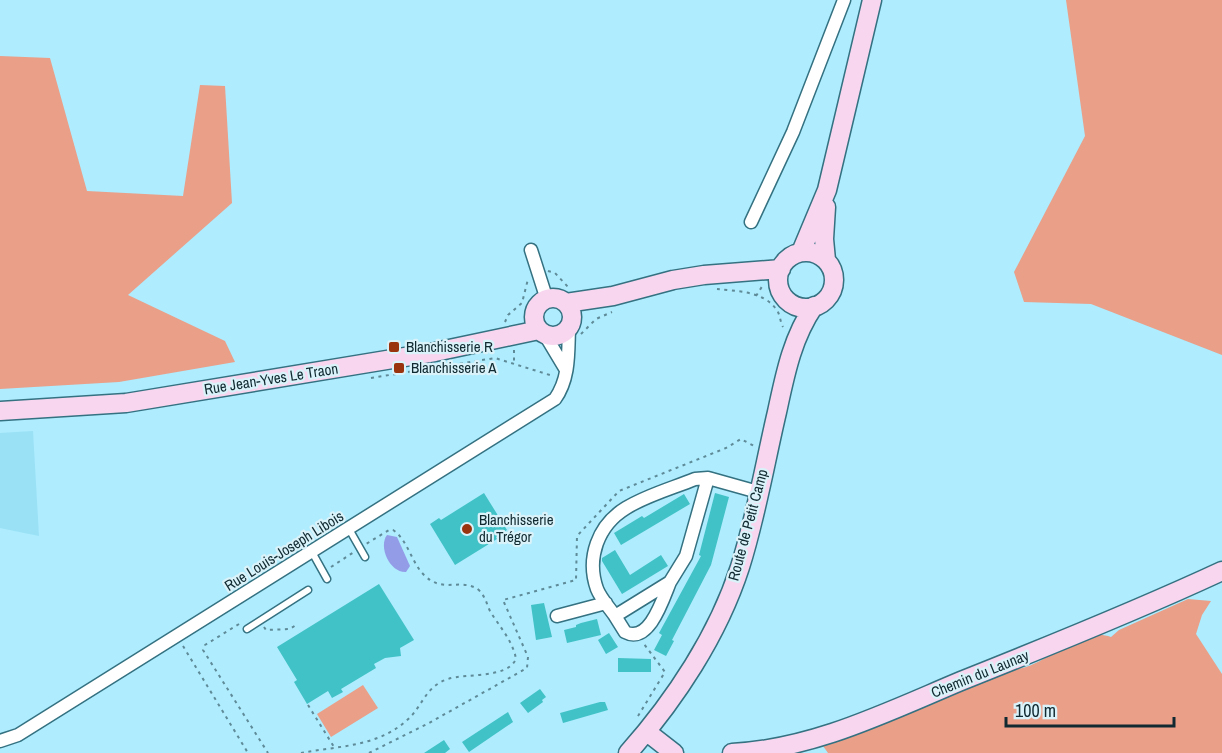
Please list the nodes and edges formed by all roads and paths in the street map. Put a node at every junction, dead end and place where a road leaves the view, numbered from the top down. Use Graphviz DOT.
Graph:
graph roads {
  1 [pos="844,0"];
  2 [pos="872,0"];
  3 [pos="827,190"];
  4 [pos="751,222"];
  5 [pos="531,250"];
  6 [pos="801,252"];
  7 [pos="826,260"];
  8 [pos="781,269"];
  9 [pos="538,271"];
  10 [pos="731,274"];
  11 [pos="786,296"];
  12 [pos="547,300"];
  13 [pos="814,306"];
  14 [pos="569,317"];
  15 [pos="540,326"];
  16 [pos="509,332"];
  17 [pos="514,362"];
  18 [pos="788,362"];
  19 [pos="566,370"];
  20 [pos="0,411"];
  21 [pos="759,449"];
  22 [pos="708,478"];
  23 [pos="758,492"];
  24 [pos="348,528"];
  25 [pos="360,548"];
  26 [pos="311,551"];
  27 [pos="365,557"];
  28 [pos="1222,571"];
  29 [pos="323,572"];
  30 [pos="327,579"];
  31 [pos="670,582"];
  32 [pos="308,590"];
  33 [pos="606,603"];
  34 [pos="557,616"];
  35 [pos="615,616"];
  36 [pos="260,621"];
  37 [pos="243,622"];
  38 [pos="296,625"];
  39 [pos="247,629"];
  40 [pos="177,636"];
  41 [pos="636,636"];
  42 [pos="308,705"];
  43 [pos="641,726"];
  44 [pos="0,741"];
  45 [pos="334,747"];
  46 [pos="248,753"];
  47 [pos="268,753"];
  48 [pos="301,753"];
  49 [pos="369,753"];
  50 [pos="628,753"];
  51 [pos="674,753"];
  52 [pos="732,753"];
  1 -- 4 [label="street"];
  2 -- 3 [label="main road"];
  3 -- 6 [label="main road"];
  3 -- 7 [label="main road"];
  5 -- 9 [label="street"];
  6 -- 7 [label="main road"];
  6 -- 8 [label="main road"];
  7 -- 13 [label="main road"];
  8 -- 10 [label="main road"];
  8 -- 11 [label="main road"];
  9 -- 12 [label="street"];
  9 -- 16 [label="path"];
  10 -- 11 [label="main road"];
  10 -- 14 [label="main road"];
  11 -- 13 [label="main road"];
  11 -- 18 [label="main road, Route de Petit Camp"];
  12 -- 14 [label="main road"];
  12 -- 15 [label="main road"];
  13 -- 18 [label="main road, Route de Petit Camp"];
  14 -- 15 [label="main road"];
  14 -- 19 [label="street, Rue Louis-Joseph Libois"];
  15 -- 16 [label="main road"];
  15 -- 19 [label="street"];
  16 -- 17 [label="path"];
  16 -- 20 [label="main road, Rue Jean-Yves Le Traon"];
  18 -- 23 [label="main road, Route de Petit Camp"];
  19 -- 24 [label="street, Rue Louis-Joseph Libois"];
  21 -- 49 [label="path"];
  22 -- 23 [label="street"];
  22 -- 31 [label="street"];
  22 -- 33 [label="street"];
  23 -- 43 [label="main road, Route de Petit Camp"];
  24 -- 25 [label="lane"];
  24 -- 26 [label="street, Rue Louis-Joseph Libois"];
  25 -- 27 [label="lane"];
  25 -- 29 [label="path"];
  25 -- 45 [label="path"];
  26 -- 29 [label="lane"];
  26 -- 40 [label="street, Rue Louis-Joseph Libois"];
  28 -- 52 [label="main road, Chemin du Launay"];
  29 -- 30 [label="lane"];
  31 -- 35 [label="street"];
  31 -- 41 [label="street"];
  32 -- 36 [label="lane"];
  33 -- 34 [label="street"];
  33 -- 35 [label="street"];
  35 -- 41 [label="street"];
  36 -- 38 [label="path"];
  36 -- 39 [label="lane"];
  37 -- 47 [label="path"];
  40 -- 44 [label="street, Rue Louis-Joseph Libois"];
  40 -- 46 [label="path"];
  41 -- 43 [label="path"];
  42 -- 45 [label="path"];
  43 -- 50 [label="main road, Route de Petit Camp"];
  43 -- 51 [label="main road"];
  45 -- 48 [label="path"];
}
